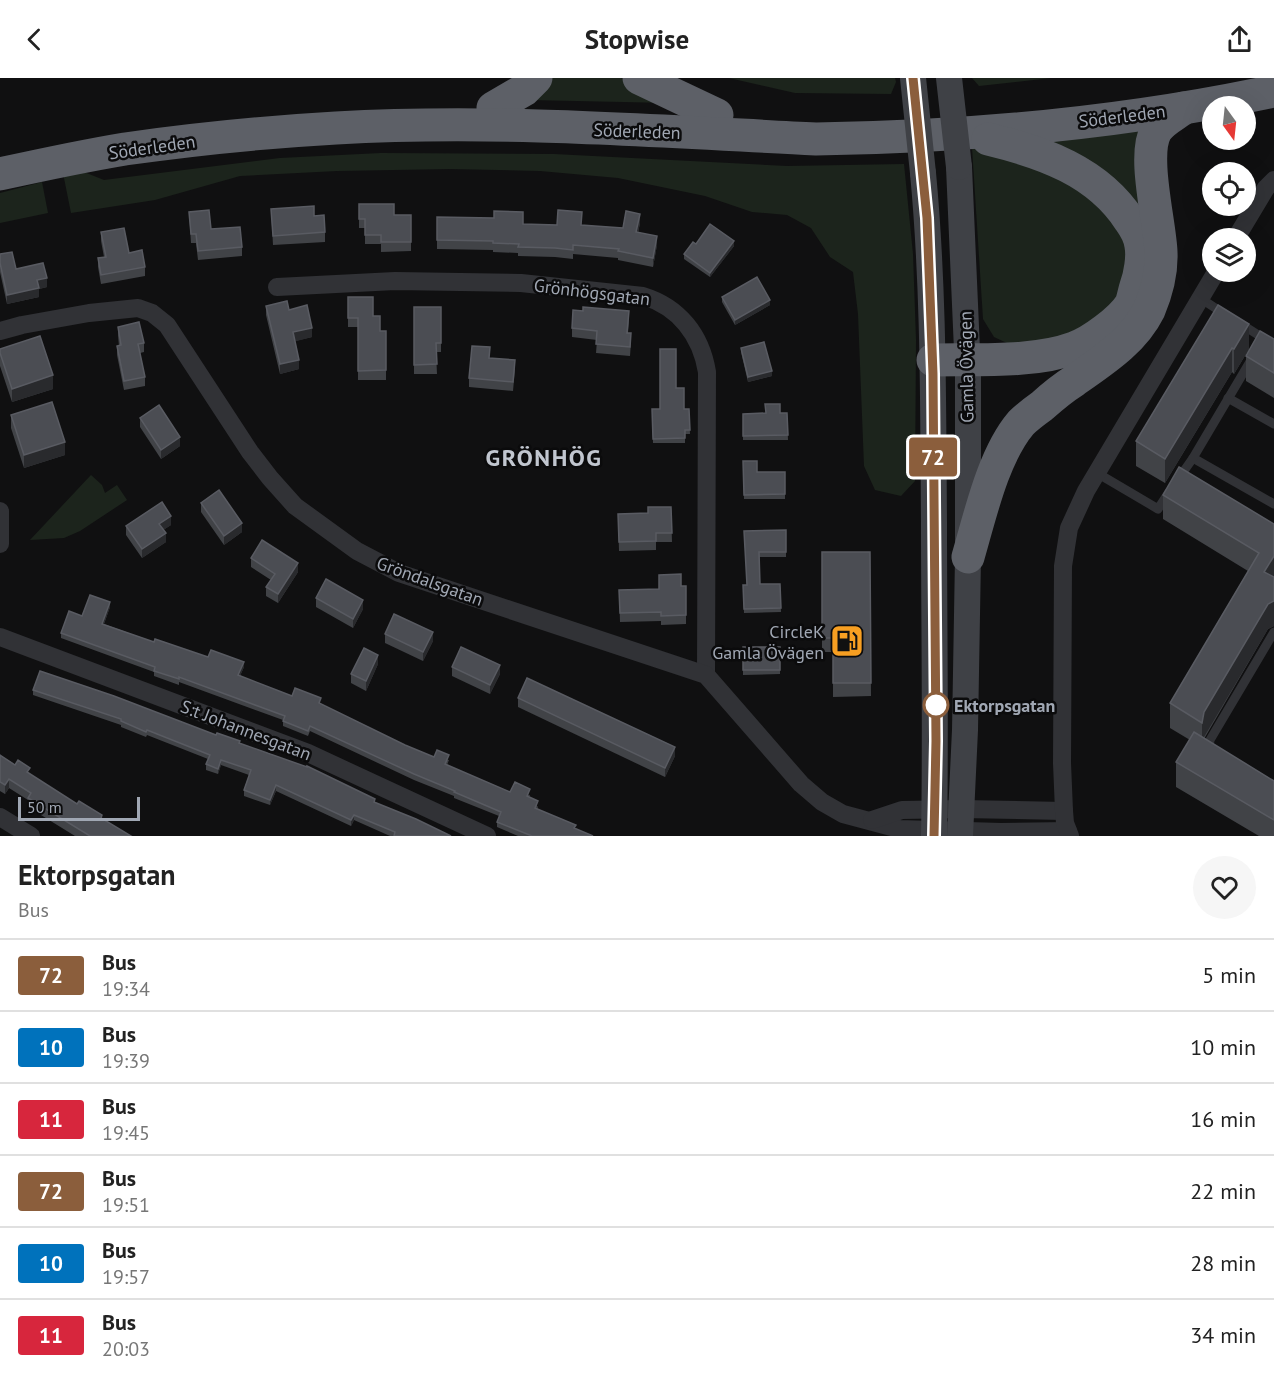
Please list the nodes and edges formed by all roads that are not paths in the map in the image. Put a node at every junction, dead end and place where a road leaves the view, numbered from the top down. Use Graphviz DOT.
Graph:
graph roads {
  1 [pos="536,78"];
  2 [pos="639,78"];
  3 [pos="913,78"];
  4 [pos="949,78"];
  5 [pos="1247,78"];
  6 [pos="1274,91"];
  7 [pos="493,108"];
  8 [pos="1184,108"];
  9 [pos="717,115"];
  10 [pos="965,133"];
  11 [pos="0,155"];
  12 [pos="0,174"];
  13 [pos="1274,180"];
  14 [pos="1242,228"];
  15 [pos="1210,282"];
  16 [pos="277,287"];
  17 [pos="1200,298"];
  18 [pos="0,331"];
  19 [pos="1263,338"];
  20 [pos="1274,345"];
  21 [pos="1106,360"];
  22 [pos="968,366"];
  23 [pos="933,367"];
  24 [pos="1228,398"];
  25 [pos="1274,424"];
  26 [pos="1193,458"];
  27 [pos="1097,474"];
  28 [pos="1274,504"];
  29 [pos="0,511"];
  30 [pos="0,544"];
  31 [pos="968,557"];
  32 [pos="1274,633"];
  33 [pos="0,637"];
  34 [pos="706,675"];
  35 [pos="1219,755"];
  36 [pos="1064,811"];
  37 [pos="0,817"];
  38 [pos="935,825"];
  39 [pos="961,825"];
  40 [pos="1069,834"];
  41 [pos="31,836"];
  42 [pos="487,836"];
  1 -- 7 [label="highway"];
  2 -- 9 [label="highway"];
  3 -- 23 [label="main road, Gamla Övägen, bridge"];
  4 -- 22 [label="main road, Gamla Övägen, bridge"];
  5 -- 9 [label="highway, Söderleden"];
  6 -- 8 [label="highway, Söderleden"];
  7 -- 9 [label="highway, Söderleden"];
  7 -- 11 [label="highway, Söderleden"];
  8 -- 10 [label="highway, Söderleden"];
  8 -- 21 [label="highway"];
  10 -- 12 [label="highway, Söderleden"];
  10 -- 22 [label="highway"];
  13 -- 14 [label="street"];
  15 -- 17 [label="street"];
  16 -- 34 [label="street, Grönhögsgatan"];
  17 -- 19 [label="lane"];
  17 -- 27 [label="street"];
  18 -- 34 [label="street, Gröndalsgatan"];
  19 -- 20 [label="lane"];
  19 -- 24 [label="lane"];
  21 -- 22 [label="highway"];
  21 -- 31 [label="highway"];
  22 -- 23 [label="highway"];
  22 -- 31 [label="main road, Gamla Övägen"];
  23 -- 38 [label="main road, Gamla Övägen"];
  24 -- 25 [label="lane"];
  24 -- 26 [label="lane"];
  26 -- 27 [label="lane"];
  26 -- 28 [label="lane"];
  27 -- 36 [label="street"];
  29 -- 30 [label="street"];
  31 -- 39 [label="main road, Gamla Övägen"];
  32 -- 35 [label="lane"];
  33 -- 42 [label="street, S:t Johannesgatan"];
  34 -- 38 [label="street"];
  36 -- 39 [label="street"];
  36 -- 40 [label="street"];
  37 -- 41 [label="street"];
  38 -- 39 [label="street"];
  39 -- 40 [label="street"];
}
